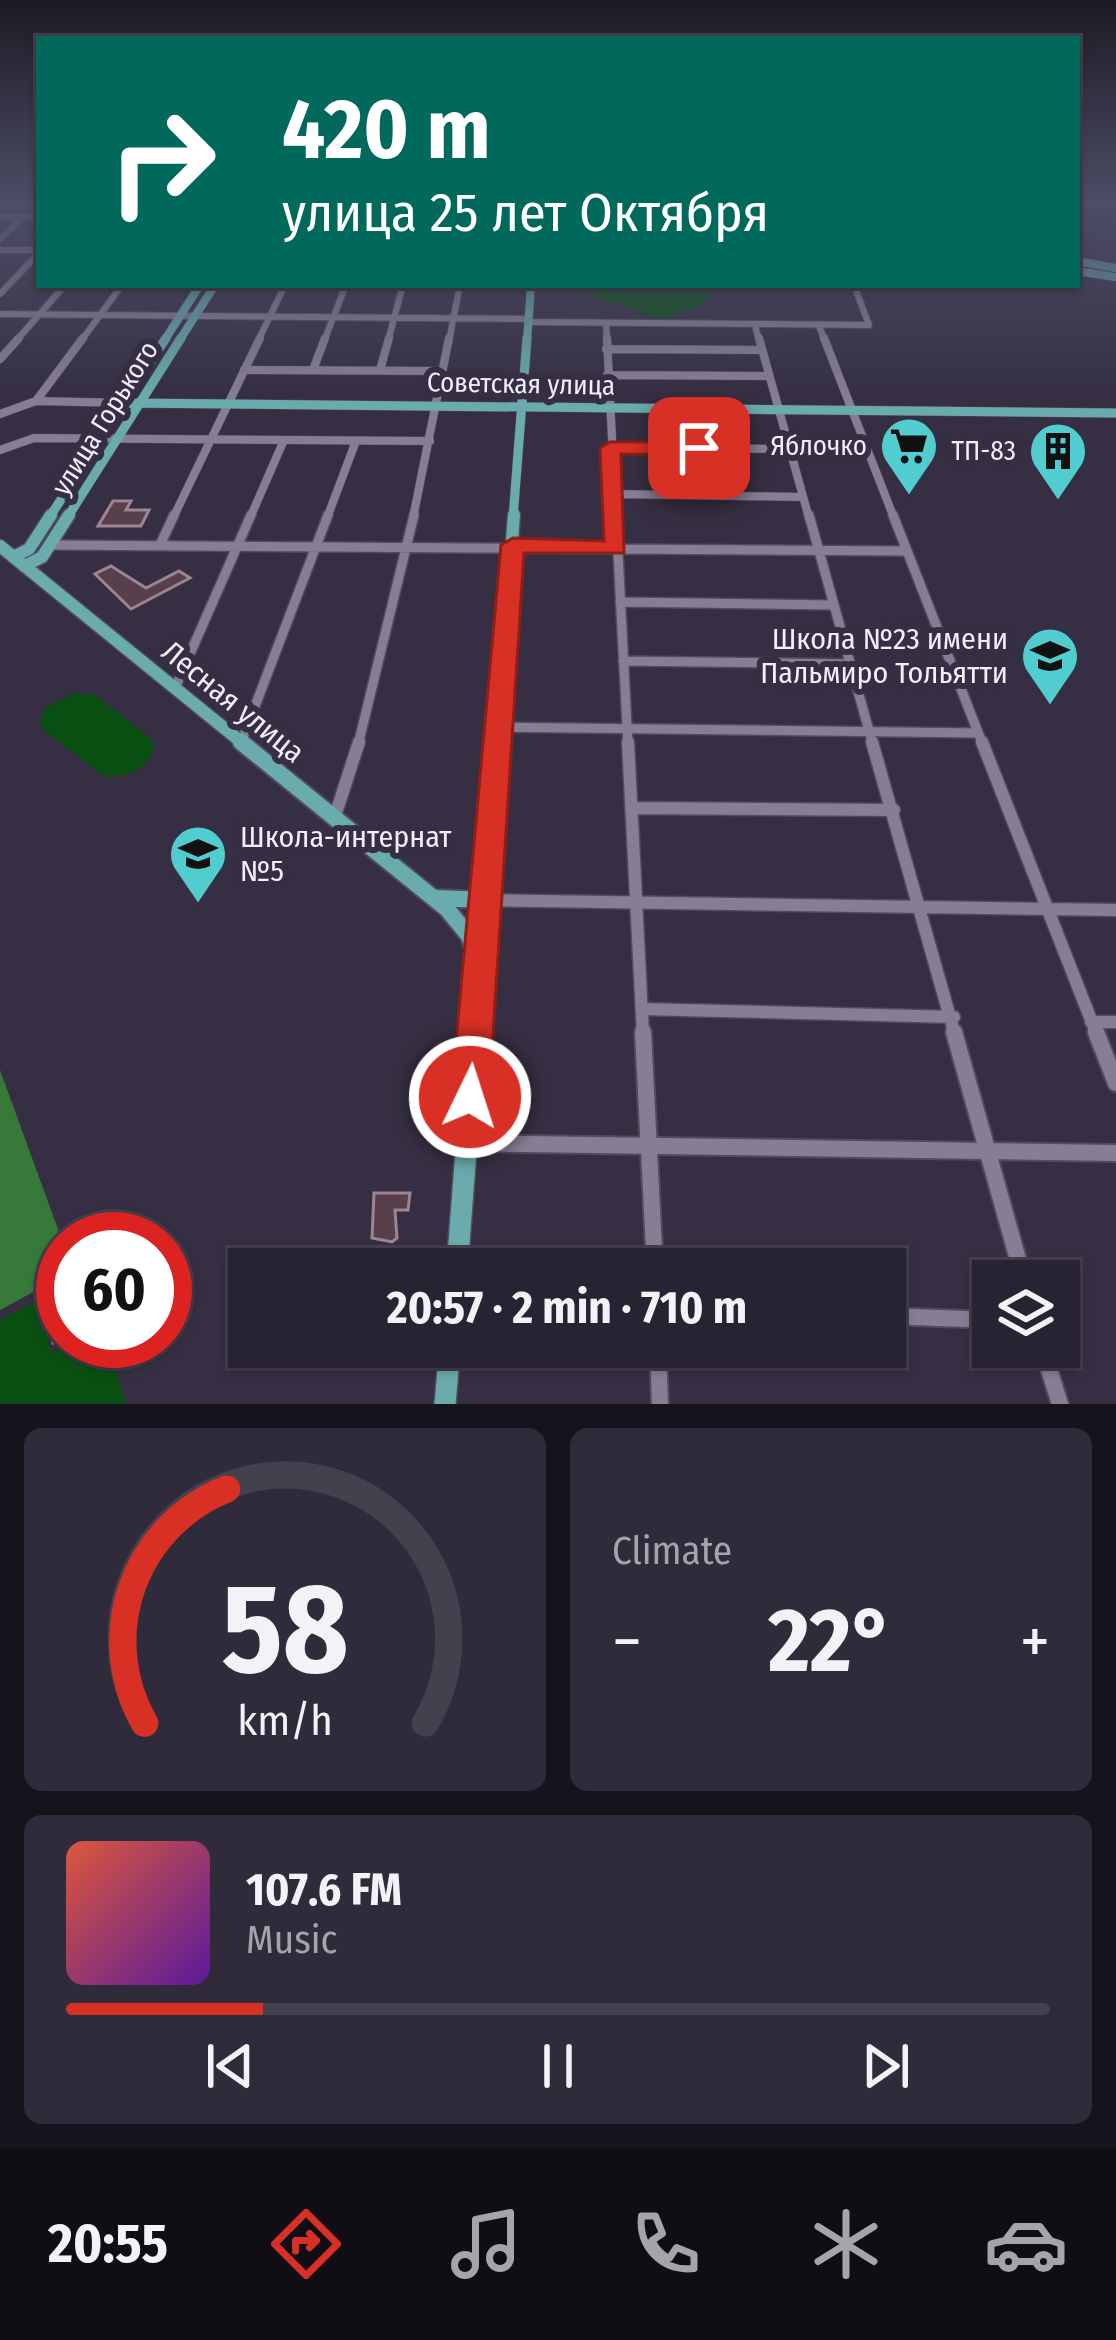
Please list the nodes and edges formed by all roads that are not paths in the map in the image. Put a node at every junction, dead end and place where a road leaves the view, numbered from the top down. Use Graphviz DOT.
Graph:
graph roads {
  1 [pos="26,267"];
  2 [pos="1080,268"];
  3 [pos="1116,268"];
  4 [pos="1080,269"];
  5 [pos="1116,278"];
  6 [pos="62,288"];
  7 [pos="120,288"];
  8 [pos="198,288"];
  9 [pos="213,288"];
  10 [pos="284,288"];
  11 [pos="345,288"];
  12 [pos="402,288"];
  13 [pos="460,288"];
  14 [pos="532,288"];
  15 [pos="855,288"];
  16 [pos="0,294"];
  17 [pos="0,314"];
  18 [pos="40,315"];
  19 [pos="102,315"];
  20 [pos="180,316"];
  21 [pos="195,316"];
  22 [pos="269,317"];
  23 [pos="333,317"];
  24 [pos="394,318"];
  25 [pos="455,319"];
  26 [pos="529,321"];
  27 [pos="606,323"];
  28 [pos="755,325"];
  29 [pos="819,326"];
  30 [pos="606,349"];
  31 [pos="761,350"];
  32 [pos="0,359"];
  33 [pos="244,370"];
  34 [pos="313,370"];
  35 [pos="380,370"];
  36 [pos="443,371"];
  37 [pos="607,375"];
  38 [pos="768,376"];
  39 [pos="36,401"];
  40 [pos="132,403"];
  41 [pos="228,403"];
  42 [pos="437,404"];
  43 [pos="524,405"];
  44 [pos="608,406"];
  45 [pos="776,408"];
  46 [pos="850,410"];
  47 [pos="1116,413"];
  48 [pos="0,414"];
  49 [pos="103,439"];
  50 [pos="117,439"];
  51 [pos="211,439"];
  52 [pos="284,440"];
  53 [pos="356,441"];
  54 [pos="430,441"];
  55 [pos="610,448"];
  56 [pos="788,449"];
  57 [pos="0,450"];
  58 [pos="613,494"];
  59 [pos="802,497"];
  60 [pos="239,543"];
  61 [pos="160,544"];
  62 [pos="318,544"];
  63 [pos="50,545"];
  64 [pos="408,545"];
  65 [pos="513,545"];
  66 [pos="0,546"];
  67 [pos="616,548"];
  68 [pos="818,550"];
  69 [pos="906,551"];
  70 [pos="19,561"];
  71 [pos="620,602"];
  72 [pos="834,605"];
  73 [pos="623,661"];
  74 [pos="851,664"];
  75 [pos="175,688"];
  76 [pos="497,727"];
  77 [pos="627,729"];
  78 [pos="872,733"];
  79 [pos="978,733"];
  80 [pos="242,743"];
  81 [pos="632,808"];
  82 [pos="894,810"];
  83 [pos="334,819"];
  84 [pos="434,898"];
  85 [pos="484,900"];
  86 [pos="634,902"];
  87 [pos="920,906"];
  88 [pos="1048,909"];
  89 [pos="1116,910"];
  90 [pos="478,981"];
  91 [pos="643,1009"];
  92 [pos="953,1017"];
  93 [pos="1091,1022"];
  94 [pos="1116,1022"];
  95 [pos="1116,1082"];
  96 [pos="650,1142"];
  97 [pos="466,1143"];
  98 [pos="991,1150"];
  99 [pos="1116,1153"];
  100 [pos="458,1248"];
  101 [pos="654,1248"];
  102 [pos="1019,1260"];
  103 [pos="906,1317"];
  104 [pos="972,1318"];
  105 [pos="448,1368"];
  106 [pos="659,1368"];
  107 [pos="1049,1368"];
  108 [pos="445,1404"];
  109 [pos="660,1404"];
  110 [pos="1060,1404"];
  1 -- 16 [label="street"];
  2 -- 3 [label="main road"];
  4 -- 5 [label="main road"];
  6 -- 18 [label="street"];
  7 -- 19 [label="street"];
  8 -- 20 [label="main road, улица Горького"];
  9 -- 21 [label="main road, улица Горького"];
  10 -- 22 [label="street"];
  11 -- 23 [label="street"];
  12 -- 24 [label="street"];
  13 -- 25 [label="street"];
  14 -- 26 [label="main road"];
  15 -- 29 [label="street"];
  17 -- 18 [label="street"];
  18 -- 19 [label="street"];
  18 -- 32 [label="street"];
  19 -- 20 [label="street"];
  19 -- 39 [label="street"];
  20 -- 21 [label="street"];
  20 -- 40 [label="main road, улица Горького"];
  21 -- 22 [label="street"];
  21 -- 40 [label="main road, улица Горького"];
  22 -- 23 [label="street"];
  22 -- 33 [label="street"];
  23 -- 24 [label="street"];
  23 -- 34 [label="street"];
  24 -- 25 [label="street"];
  24 -- 35 [label="street"];
  25 -- 26 [label="street"];
  25 -- 36 [label="street"];
  26 -- 27 [label="street"];
  26 -- 43 [label="main road"];
  27 -- 28 [label="street"];
  27 -- 30 [label="street"];
  28 -- 29 [label="street"];
  28 -- 31 [label="street"];
  29 -- 46 [label="street"];
  30 -- 31 [label="street"];
  30 -- 37 [label="street"];
  31 -- 38 [label="street"];
  33 -- 34 [label="street"];
  33 -- 41 [label="street"];
  34 -- 35 [label="street"];
  35 -- 36 [label="street"];
  36 -- 42 [label="street"];
  37 -- 38 [label="street"];
  37 -- 44 [label="street"];
  38 -- 45 [label="street"];
  39 -- 40 [label="street, Советская улица"];
  39 -- 48 [label="street, Советская улица"];
  40 -- 41 [label="main road, Советская улица"];
  40 -- 49 [label="main road, улица Горького"];
  40 -- 50 [label="main road, улица Горького"];
  41 -- 42 [label="main road, Советская улица"];
  41 -- 51 [label="street"];
  42 -- 43 [label="main road, Советская улица"];
  42 -- 54 [label="street"];
  43 -- 44 [label="main road, Советская улица"];
  43 -- 65 [label="main road"];
  44 -- 45 [label="main road, Советская улица"];
  44 -- 55 [label="street"];
  45 -- 46 [label="main road, Советская улица"];
  45 -- 56 [label="street"];
  46 -- 47 [label="main road, Советская улица"];
  46 -- 69 [label="street"];
  49 -- 50 [label="street"];
  49 -- 57 [label="street"];
  49 -- 70 [label="main road, улица Горького"];
  50 -- 51 [label="street"];
  50 -- 63 [label="main road, улица Горького"];
  51 -- 52 [label="street"];
  51 -- 61 [label="street"];
  52 -- 53 [label="street"];
  52 -- 60 [label="street"];
  53 -- 54 [label="street"];
  53 -- 62 [label="street"];
  54 -- 64 [label="street"];
  55 -- 56 [label="street"];
  55 -- 58 [label="street"];
  56 -- 59 [label="street"];
  58 -- 59 [label="street"];
  58 -- 67 [label="street"];
  59 -- 68 [label="street"];
  60 -- 61 [label="street"];
  60 -- 62 [label="street"];
  60 -- 75 [label="street"];
  61 -- 63 [label="street"];
  62 -- 64 [label="street"];
  62 -- 80 [label="street"];
  63 -- 70 [label="main road, улица Горького"];
  64 -- 65 [label="street"];
  64 -- 83 [label="street"];
  65 -- 67 [label="street"];
  65 -- 76 [label="main road"];
  66 -- 70 [label="main road, Лесная улица"];
  67 -- 68 [label="street"];
  67 -- 71 [label="street"];
  68 -- 69 [label="street"];
  68 -- 72 [label="street"];
  69 -- 79 [label="street"];
  70 -- 75 [label="main road, Лесная улица"];
  71 -- 72 [label="street"];
  71 -- 73 [label="street"];
  72 -- 74 [label="street"];
  73 -- 74 [label="street"];
  73 -- 77 [label="street"];
  74 -- 78 [label="street"];
  75 -- 80 [label="main road, Лесная улица"];
  76 -- 77 [label="street"];
  76 -- 85 [label="main road"];
  77 -- 78 [label="street"];
  77 -- 81 [label="street"];
  78 -- 79 [label="street"];
  78 -- 82 [label="street"];
  79 -- 88 [label="street"];
  80 -- 83 [label="main road, Лесная улица"];
  81 -- 82 [label="street"];
  81 -- 86 [label="street"];
  82 -- 87 [label="street"];
  83 -- 84 [label="main road, Лесная улица"];
  84 -- 85 [label="main road"];
  84 -- 90 [label="main road, Лесная улица"];
  85 -- 86 [label="street"];
  85 -- 90 [label="main road"];
  86 -- 87 [label="street"];
  86 -- 91 [label="street"];
  87 -- 88 [label="street"];
  87 -- 92 [label="street"];
  88 -- 89 [label="street"];
  88 -- 93 [label="street"];
  90 -- 97 [label="main road"];
  91 -- 92 [label="street"];
  91 -- 96 [label="street"];
  92 -- 98 [label="street"];
  93 -- 94 [label="street"];
  93 -- 95 [label="street"];
  96 -- 97 [label="street"];
  96 -- 98 [label="street"];
  96 -- 101 [label="street"];
  97 -- 100 [label="main road"];
  98 -- 99 [label="street"];
  98 -- 102 [label="street"];
  103 -- 104 [label="street"];
  105 -- 108 [label="main road"];
  106 -- 109 [label="street"];
  107 -- 110 [label="street"];
}
